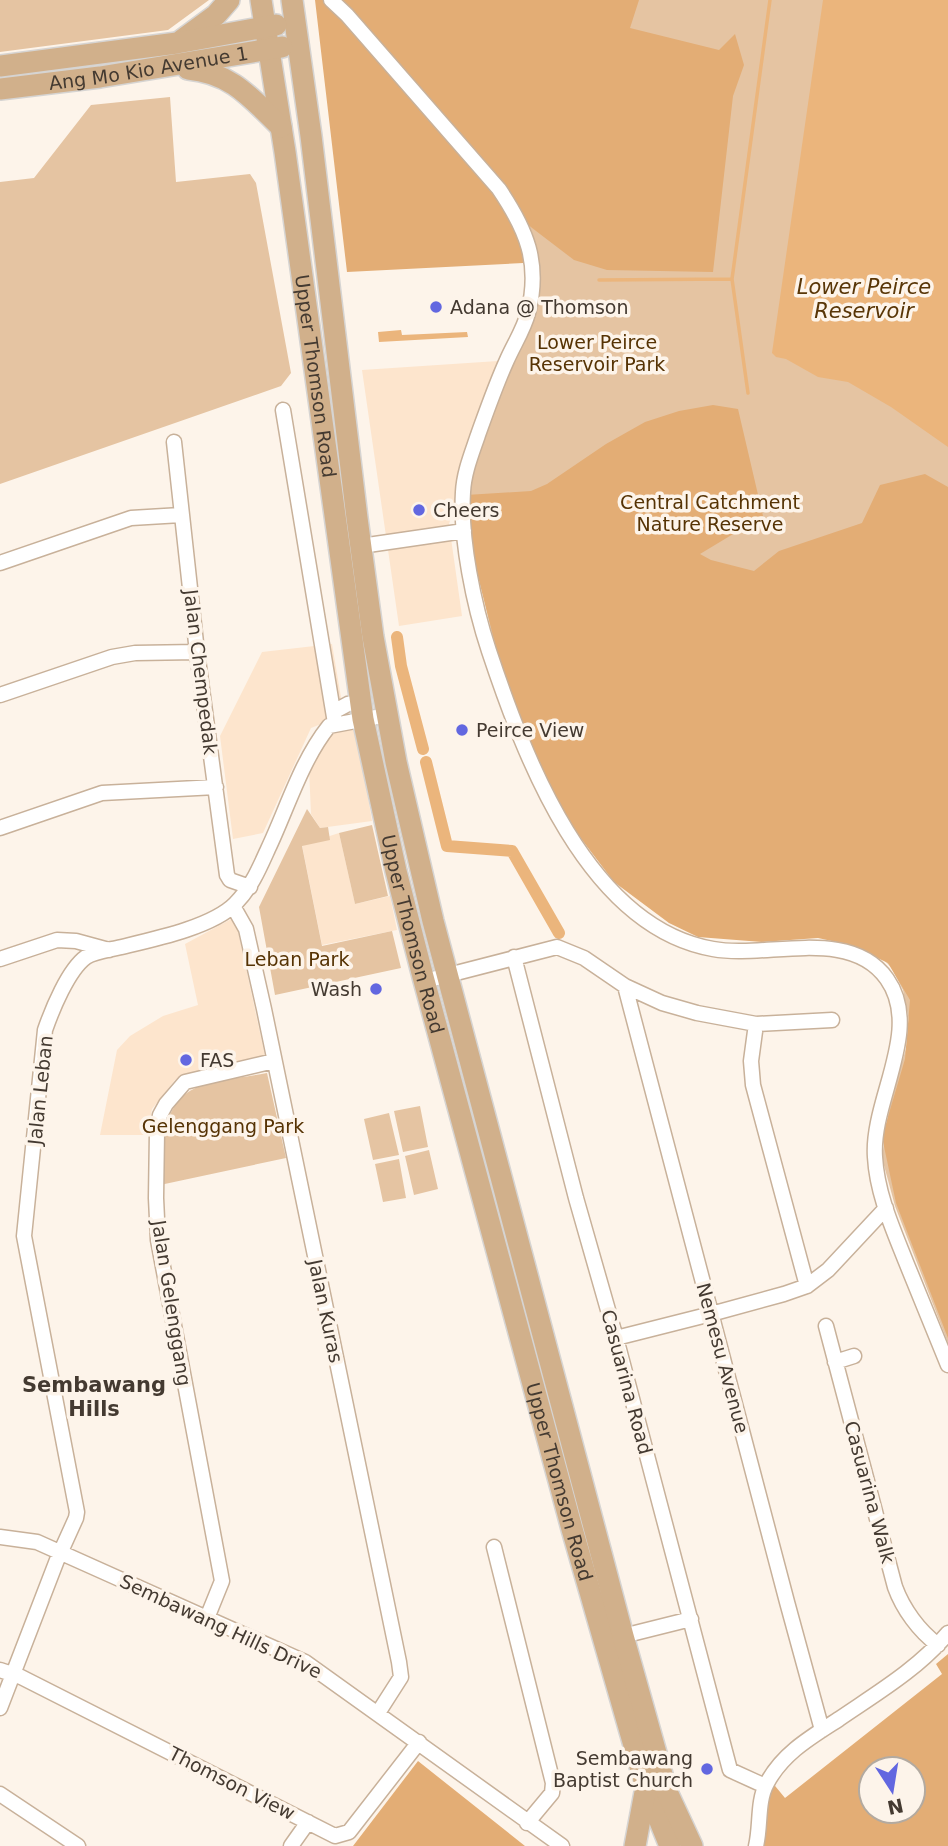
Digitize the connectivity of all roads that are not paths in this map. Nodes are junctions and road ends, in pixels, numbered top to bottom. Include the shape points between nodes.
1 (229, 0) edge
2 (261, 0) edge
3 (292, 0) edge
4 (331, 0) edge
5 (295, 22) junction
6 (265, 27) junction
7 (177, 43) junction
8 (298, 44) junction
9 (268, 49) junction
10 (0, 66) edge
11 (166, 67) junction
12 (0, 89) edge
13 (281, 127) junction
14 (283, 410) dead end
15 (174, 442) dead end
16 (181, 515) junction
17 (464, 531) junction
18 (361, 546) junction
19 (0, 563) edge
20 (197, 652) junction
21 (0, 695) edge
22 (361, 710) junction
23 (387, 715) junction
24 (335, 717) junction
25 (216, 787) junction
26 (0, 828) edge
27 (250, 887) junction
28 (233, 906) junction
29 (110, 950) junction
30 (514, 957) junction
31 (0, 959) edge
32 (447, 975) junction
33 (425, 981) junction
34 (625, 986) junction
35 (832, 1020) dead end
36 (756, 1024) junction
37 (274, 1061) junction
38 (886, 1208) junction
39 (807, 1286) junction
40 (711, 1314) junction
41 (826, 1326) dead end
42 (616, 1338) junction
43 (854, 1356) dead end
44 (835, 1362) junction
45 (948, 1365) edge
46 (593, 1523) junction
47 (572, 1530) junction
48 (0, 1537) edge
49 (494, 1547) dead end
50 (60, 1552) junction
51 (207, 1618) junction
52 (691, 1619) junction
53 (948, 1633) edge
54 (623, 1636) junction
55 (938, 1645) junction
56 (7, 1672) edge
57 (0, 1708) edge
58 (378, 1713) junction
59 (822, 1730) junction
60 (419, 1742) junction
61 (765, 1786) junction
62 (646, 1787) junction
63 (0, 1794) edge
64 (308, 1822) junction
65 (527, 1823) junction
66 (78, 1846) edge
67 (291, 1846) edge
68 (562, 1846) edge
69 (635, 1846) edge
70 (670, 1846) edge
71 (692, 1846) edge
72 (755, 1846) edge

1 - 7 main road
2 - 6 main road, Upper Thomson Road
3 - 5 main road, Upper Thomson Road
4 - 17 street via 499,189 518,217 529,245 533,267 528,315 469,461 463,490
5 - 6 main road, Ang Mo Kio Avenue 1
5 - 8 main road, Upper Thomson Road
6 - 7 main road, Ang Mo Kio Avenue 1
6 - 9 main road, Upper Thomson Road
7 - 10 main road, Ang Mo Kio Avenue 1
8 - 9 main road, Ang Mo Kio Avenue 1
8 - 18 main road, Upper Thomson Road
9 - 11 main road, Ang Mo Kio Avenue 1
9 - 13 main road, Upper Thomson Road
11 - 12 main road, Ang Mo Kio Avenue 1
11 - 13 main road via 209,71 242,88
13 - 22 main road, Upper Thomson Road
14 - 24 street
15 - 16 street, Jalan Chempedak
16 - 19 street via 131,518
16 - 20 street, Jalan Chempedak
17 - 18 street
17 - 38 street via 485,636 524,749 562,825 620,898 654,925 702,946 834,949 859,955 886,976 900,1015 874,1156
18 - 23 main road, Upper Thomson Road
20 - 21 street via 112,657
20 - 25 street, Jalan Chempedak
22 - 23 street
22 - 24 street
22 - 33 main road, Upper Thomson Road
23 - 32 main road, Upper Thomson Road
24 - 27 street, Jalan Leban via 318,740
25 - 26 street via 102,793
25 - 27 street, Jalan Chempedak via 226,875
27 - 28 street, Jalan Leban
28 - 29 street, Jalan Leban via 172,934
28 - 37 street, Jalan Kuras via 246,929
29 - 31 street via 57,940
29 - 50 street, Jalan Leban via 87,956 68,979 45,1030 24,1236 77,1512
30 - 32 street
30 - 34 street via 557,947 584,958
30 - 42 street, Casuarina Road
32 - 33 street
32 - 46 main road, Upper Thomson Road
33 - 47 main road, Upper Thomson Road
34 - 36 street via 697,1013
34 - 40 street, Nemesu Avenue
35 - 36 street
36 - 39 street via 753,1085
37 - 51 street, Jalan Gelenggang via 185,1083 166,1104 157,1132 158,1240 222,1581
37 - 58 street, Jalan Kuras via 399,1662 401,1677
38 - 39 street
38 - 45 street
39 - 40 street
40 - 42 street
40 - 59 street, Nemesu Avenue
41 - 44 street, Casuarina Walk
42 - 52 street, Casuarina Road
43 - 44 street
44 - 55 street, Casuarina Walk via 900,1601
46 - 47 main road via 579,1515
46 - 54 main road, Upper Thomson Road
47 - 62 main road, Upper Thomson Road
48 - 50 street, Sembawang Hills Drive via 37,1542
49 - 65 street via 553,1783 552,1793
50 - 51 street, Sembawang Hills Drive
50 - 56 street, Jalan Leban
51 - 58 street, Sembawang Hills Drive via 306,1662
52 - 54 street
52 - 61 street, Casuarina Road via 730,1770
53 - 55 street
54 - 71 main road, Upper Thomson Road via 667,1792
55 - 59 street via 902,1677
56 - 57 street, Jalan Leban
56 - 64 street, Thomson View
58 - 60 street, Sembawang Hills Drive
59 - 61 street via 779,1763
60 - 64 street, Thomson View via 349,1832 335,1836
60 - 65 street, Sembawang Hills Drive
61 - 72 street
62 - 69 main road
62 - 70 main road, Upper Thomson Road
63 - 66 street
64 - 67 street
65 - 68 street, Sembawang Hills Drive

